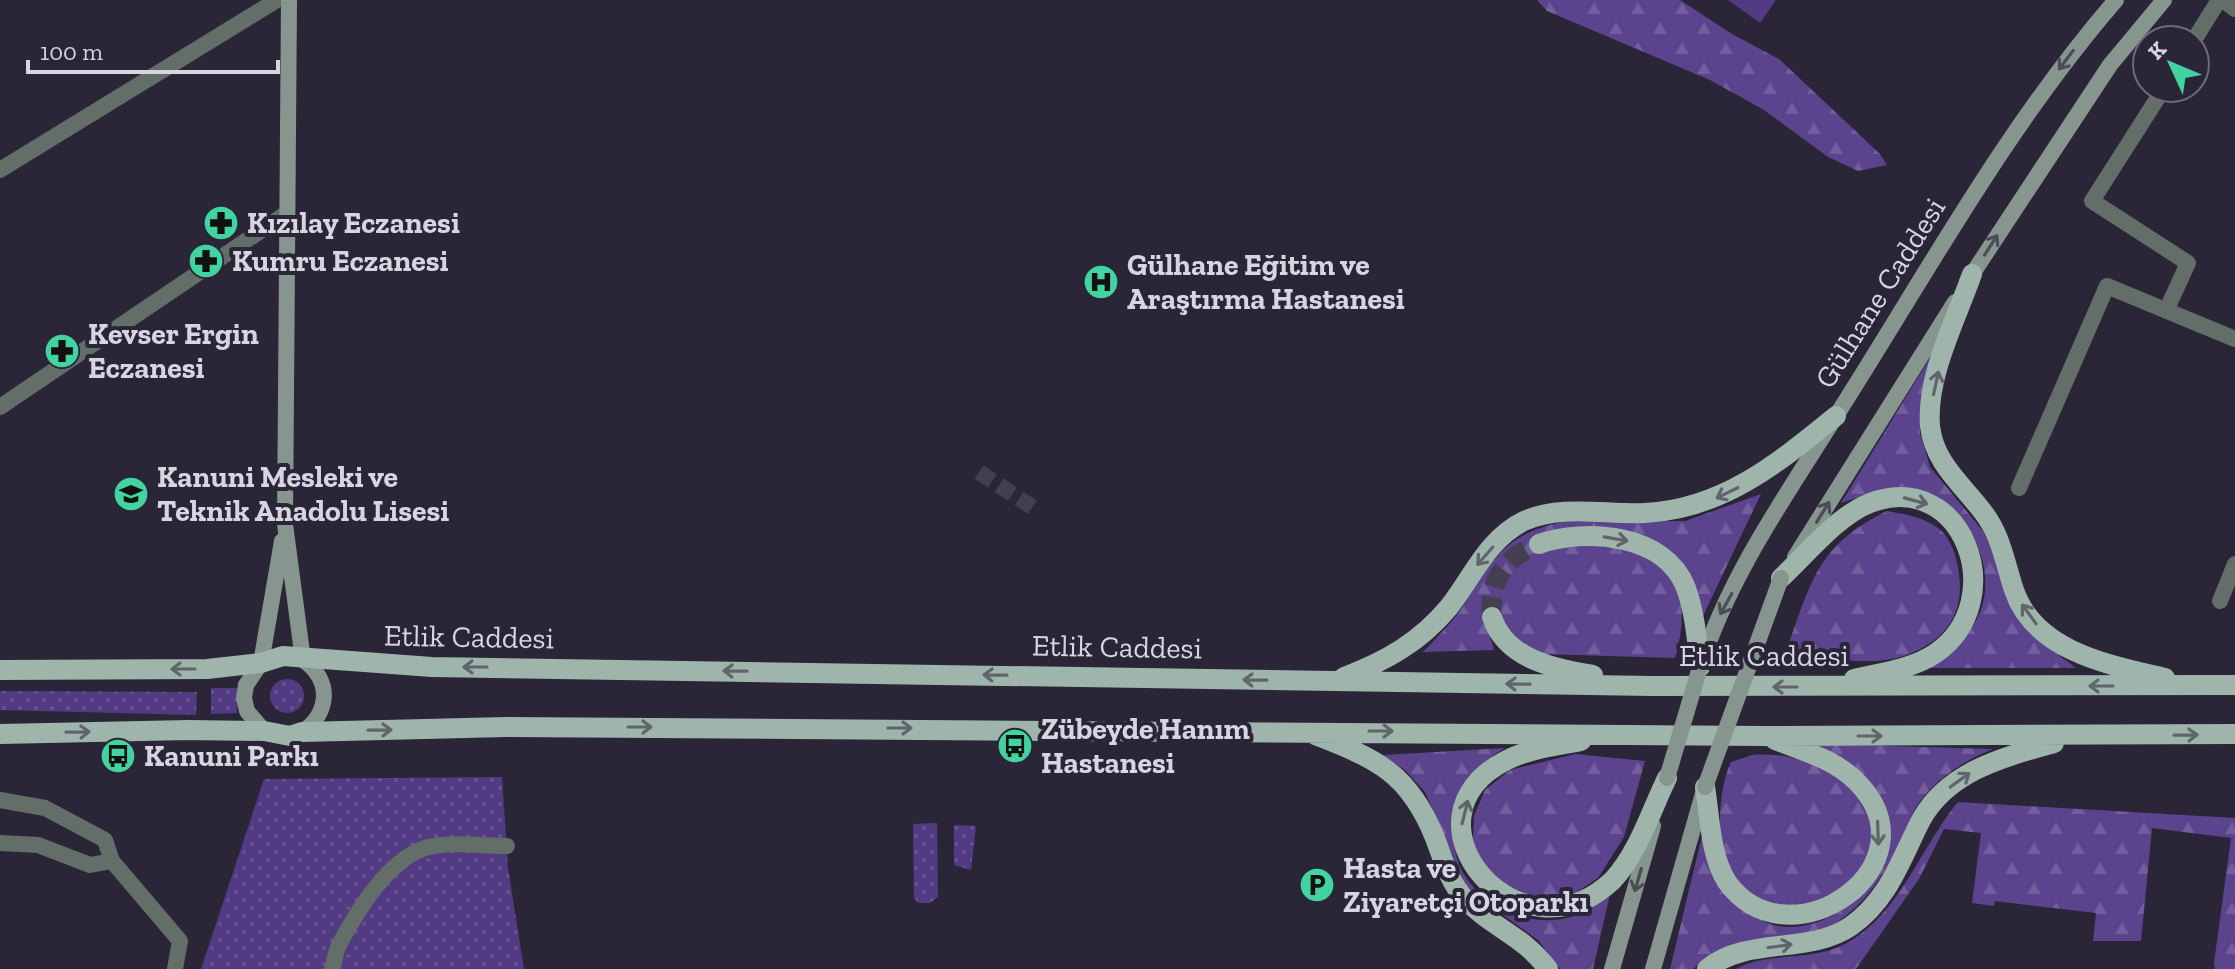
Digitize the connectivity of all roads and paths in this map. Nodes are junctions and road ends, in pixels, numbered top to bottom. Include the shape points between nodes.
1 (277, 0) edge
2 (289, 0) edge
3 (2116, 0) edge
4 (2164, 0) edge
5 (2221, 0) edge
6 (2235, 9) edge
7 (2205, 24) edge
8 (2154, 104) edge
9 (0, 170) edge
10 (287, 213) junction
11 (1972, 274) junction
12 (2166, 311) junction
13 (2235, 339) edge
14 (0, 407) edge
15 (1836, 416) junction
16 (2019, 488) dead end
17 (285, 524) junction
18 (1539, 544) tunnel mouth
19 (2235, 564) edge
20 (1781, 578) junction
21 (2220, 601) dead end
22 (1492, 617) tunnel mouth
23 (303, 660) junction
24 (261, 663) junction
25 (1700, 667) junction
26 (0, 670) edge
27 (1333, 681) junction
28 (2235, 685) edge
29 (1652, 686) junction
30 (2200, 686) junction
31 (1823, 687) junction
32 (1303, 730) junction
33 (264, 731) junction
34 (302, 732) junction
35 (0, 734) edge
36 (1625, 734) junction
37 (2235, 734) edge
38 (1764, 736) junction
39 (2078, 736) junction
40 (1667, 778) junction
41 (1705, 787) junction
42 (0, 800) edge
43 (0, 843) edge
44 (507, 846) dead end
45 (112, 861) junction
46 (175, 969) edge
47 (332, 969) edge
48 (1548, 969) edge
49 (1612, 969) edge
50 (1653, 969) edge
51 (1707, 969) edge

1 - 9 street
2 - 10 main road
3 -> 15 main road, Gülhane Caddesi via 2008,142
11 -> 4 main road via 2110,65
5 - 6 street
5 - 7 street
8 - 12 street via 2092,201 2188,263
10 - 14 street
10 - 17 main road
20 -> 11 main road
30 -> 11 main road via 2099,662 2061,645 2035,623 2015,594 2000,541 1949,474 1932,441 1940,365
12 - 13 street
12 - 16 street via 2107,286
15 -> 25 main road, Gülhane Caddesi via 1712,629
15 -> 27 main road via 1760,475 1707,503 1645,513 1547,515 1523,522 1482,558 1450,605 1414,642 1381,663
17 - 23 main road
17 - 24 main road
18 -> 25 main road via 1598,536 1647,549 1679,576 1694,619
19 - 21 street
20 -> 31 main road via 1868,504 1897,497 1921,501 1956,525 1973,559 1971,605 1960,629 1936,653
20 - 41 main road, bridge
22 - 29 main road via 1511,648 1539,662
23 - 24 main road, Etlik Caddesi via 283,656
27 -> 23 main road, Etlik Caddesi via 432,667
23 - 34 main road via 321,678 324,703 320,715
24 -> 26 main road, Etlik Caddesi via 207,669
24 - 33 main road via 244,698 247,711
25 - 40 main road, Gülhane Caddesi, bridge
29 -> 27 main road, Etlik Caddesi
28 - 30 main road, Etlik Caddesi
31 -> 29 main road, Etlik Caddesi
30 -> 31 main road, Etlik Caddesi
34 -> 32 main road via 506,727
32 -> 36 main road
32 - 48 main road via 1369,759 1408,785 1463,897 1521,939
33 - 34 main road
35 -> 33 main road
36 - 38 main road
40 -> 36 main road via 1619,872 1595,895 1558,910 1536,912 1507,904 1488,889 1475,874 1462,842 1467,801 1477,784 1518,755
39 -> 37 main road
38 -> 39 main road
38 -> 41 main road via 1830,762 1857,781 1874,806 1881,833 1875,866 1858,891 1836,910 1811,917 1778,918 1753,908 1731,888 1720,868
51 -> 39 main road via 1740,953 1817,941 1850,927 1895,878 1922,819 1955,782 1979,767
40 -> 49 main road, Gülhane Caddesi
41 - 50 main road
42 - 45 street via 45,808 105,840
43 - 45 street via 38,845 90,865
44 - 47 street via 429,847 412,854 370,897 337,949
45 - 46 street via 180,941

